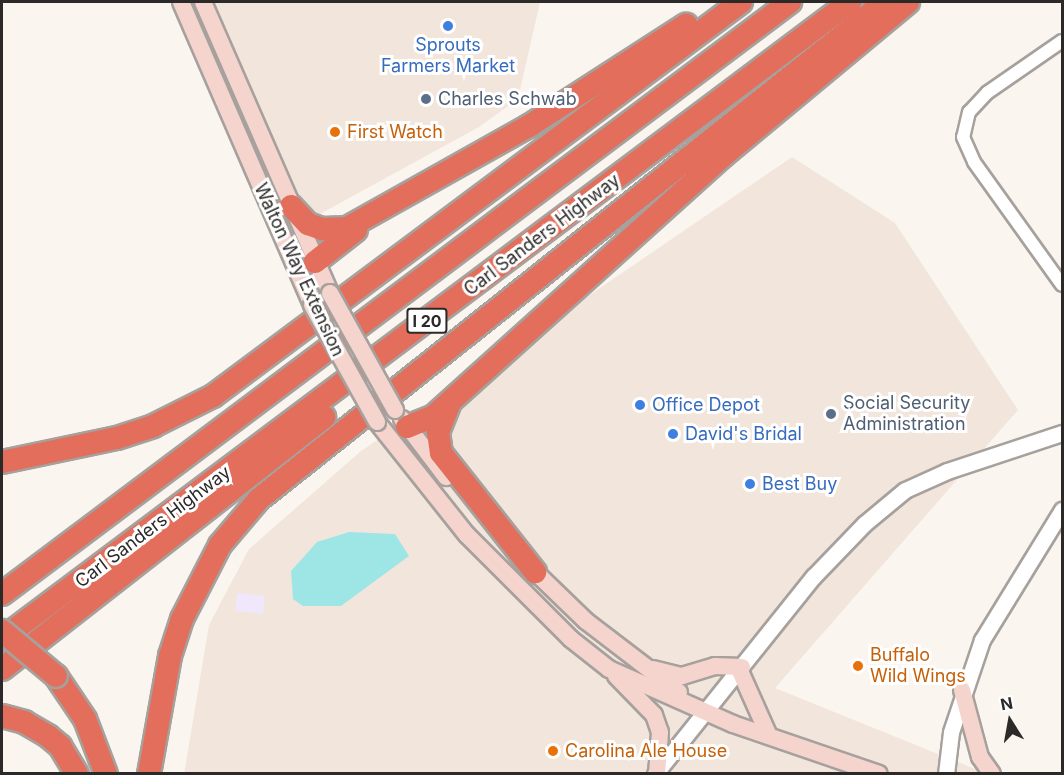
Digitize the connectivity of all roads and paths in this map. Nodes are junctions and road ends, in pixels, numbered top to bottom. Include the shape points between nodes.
1 (181, 2) edge
2 (203, 2) edge
3 (721, 2) edge
4 (741, 2) edge
5 (790, 2) edge
6 (850, 2) edge
7 (885, 2) edge
8 (908, 2) edge
9 (1062, 41) edge
10 (459, 165) junction
11 (291, 206) junction
12 (542, 234) junction
13 (315, 262) junction
14 (300, 280) junction
15 (1062, 285) edge
16 (453, 399) junction
17 (401, 418) junction
18 (379, 424) junction
19 (1062, 433) edge
20 (2, 448) edge
21 (32, 456) junction
22 (2, 462) edge
23 (1062, 510) edge
24 (535, 572) junction
25 (2, 594) edge
26 (2, 631) edge
27 (2, 639) edge
28 (644, 666) junction
29 (2, 669) edge
30 (609, 669) junction
31 (741, 669) junction
32 (962, 690) junction
33 (707, 712) junction
34 (2, 716) edge
35 (769, 736) junction
36 (656, 772) edge
37 (77, 774) edge
38 (106, 774) edge
39 (149, 774) edge
40 (879, 774) edge
41 (946, 774) edge
42 (992, 774) edge

1 - 14 main road, Walton Way Extension
2 - 11 main road, Walton Way Extension
3 - 10 highway via 529,126
4 - 21 highway via 213,396 117,438
5 - 25 highway, Carl Sanders Highway / I 20
6 - 12 highway, Carl Sanders Highway / I 20
7 - 39 highway via 259,499 220,545 182,619 170,656
8 - 16 highway via 724,155
9 - 15 street via 987,93 969,111 963,137 974,162
10 - 11 highway via 338,231 308,224
10 - 13 highway via 344,237
11 - 13 main road, Walton Way Extension
12 - 27 highway, Carl Sanders Highway / I 20
12 - 29 highway via 491,287
13 - 14 main road
13 - 17 main road, Walton Way Extension, bridge
14 - 18 main road, Walton Way Extension, bridge
16 - 17 highway via 434,416
16 - 24 highway via 440,422 441,453
17 - 18 main road
17 - 24 main road, Walton Way Extension via 456,490
18 - 30 main road, Walton Way Extension via 467,535 571,639
19 - 31 street via 996,452 905,490 864,524 813,577
20 - 21 highway
21 - 22 highway
23 - 32 street via 981,640
24 - 28 main road, Walton Way Extension via 586,621
26 - 38 highway, bridge via 56,676 85,719
28 - 31 main road via 682,676 715,666
28 - 33 main road, Walton Way Extension
30 - 33 main road, Walton Way Extension
30 - 36 main road via 654,715 660,732
31 - 33 street
31 - 35 main road
32 - 41 street
32 - 42 main road via 980,757
33 - 35 main road, Walton Way Extension
33 - 36 street
34 - 37 highway via 24,722 48,736 60,746
35 - 40 main road, Walton Way Extension

